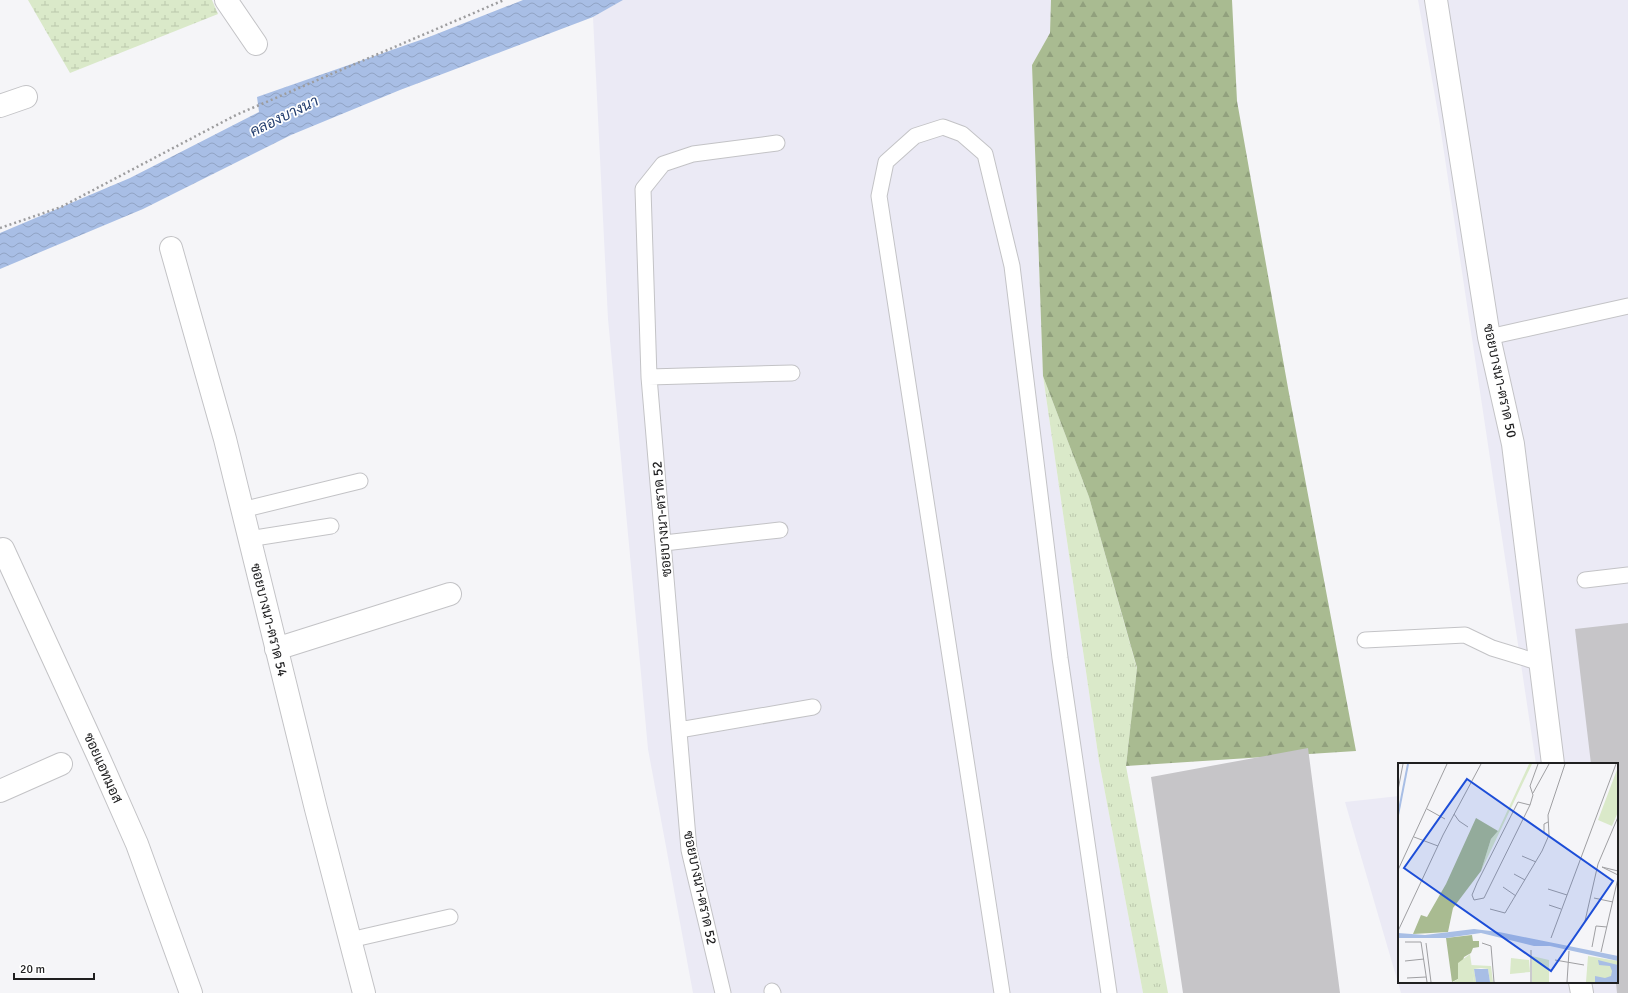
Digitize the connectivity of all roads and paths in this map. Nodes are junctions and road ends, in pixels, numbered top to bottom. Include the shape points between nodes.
1 (226, 0) edge
2 (504, 0) edge
3 (1436, 0) edge
4 (256, 44) dead end
5 (26, 97) dead end
6 (0, 106) edge
7 (777, 143) dead end
8 (0, 228) edge
9 (171, 248) dead end
10 (1628, 306) edge
11 (1489, 337) junction
12 (792, 373) dead end
13 (649, 377) junction
14 (360, 481) dead end
15 (242, 510) junction
16 (331, 526) dead end
17 (780, 530) dead end
18 (249, 539) junction
19 (664, 543) junction
20 (3, 549) dead end
21 (1628, 575) edge
22 (1585, 580) dead end
23 (450, 594) dead end
24 (1365, 640) dead end
25 (276, 649) junction
26 (1541, 663) junction
27 (813, 708) dead end
28 (680, 730) junction
29 (1553, 763) edge
30 (61, 764) dead end
31 (0, 791) edge
32 (450, 918) dead end
33 (350, 940) junction
34 (1580, 983) edge
35 (191, 993) edge
36 (364, 993) edge
37 (723, 993) edge
38 (1002, 993) edge
39 (1109, 993) edge
40 (1582, 993) edge

1 - 4 street
2 - 8 path via 236,115 61,207
3 - 11 street, ซอยบางนา-ตราด 50
5 - 6 street
7 - 13 lane, ซอยบางนา-ตราด 52 via 693,154 663,164 643,189
9 - 15 street, ซอยบางนา-ตราด 54 via 225,439
10 - 11 lane
11 - 26 street, ซอยบางนา-ตราด 50 via 1513,444
12 - 13 lane
13 - 19 lane, ซอยบางนา-ตราด 52
14 - 15 lane
15 - 18 street, ซอยบางนา-ตราด 54
16 - 18 lane
17 - 19 lane
18 - 25 street, ซอยบางนา-ตราด 54
19 - 28 lane, ซอยบางนา-ตราด 52
20 - 35 street, ซอยแอทมอส via 134,837
21 - 22 lane
23 - 25 street
24 - 26 lane via 1465,634 1492,648
25 - 33 street, ซอยบางนา-ตราด 54
26 - 29 street, ซอยบางนา-ตราด 50
27 - 28 lane
28 - 37 lane, ซอยบางนา-ตราด 52 via 689,850
30 - 31 street
32 - 33 lane
33 - 36 street, ซอยบางนา-ตราด 54
34 - 40 street
38 - 39 lane via 879,196 886,162 915,136 943,127 962,134 984,154 1012,266 1060,658

